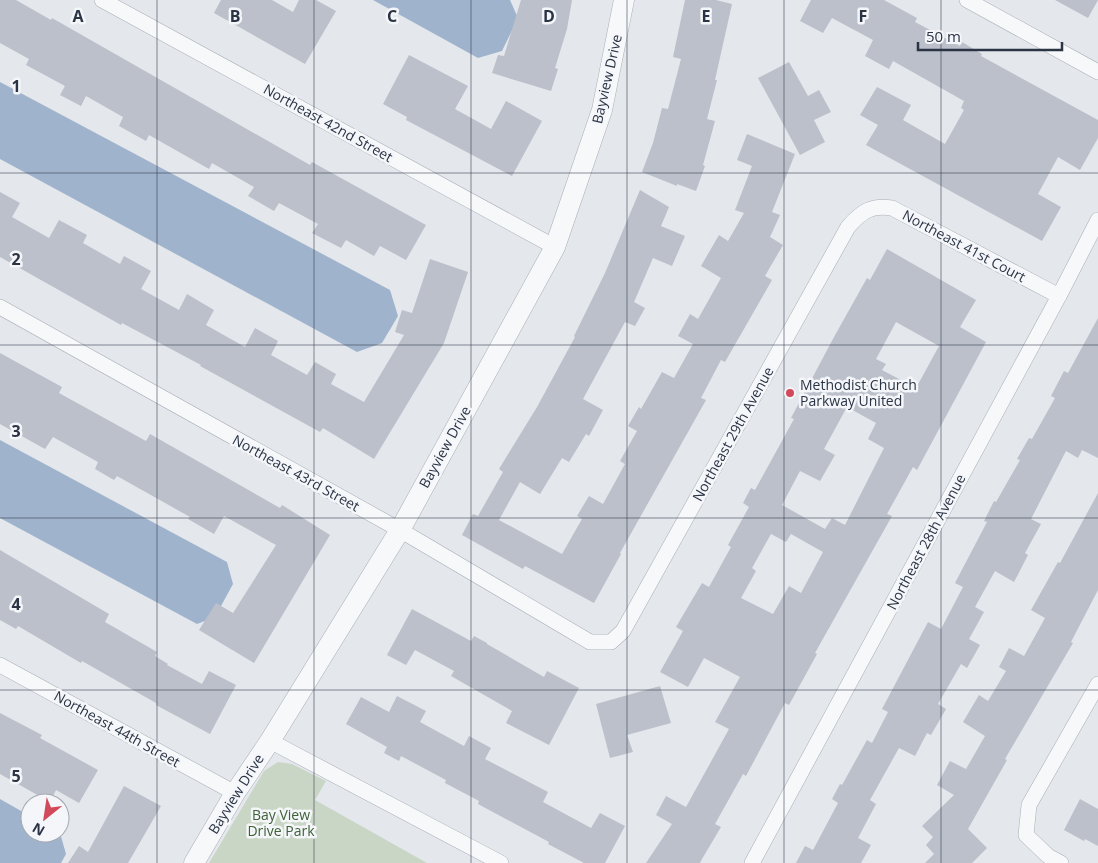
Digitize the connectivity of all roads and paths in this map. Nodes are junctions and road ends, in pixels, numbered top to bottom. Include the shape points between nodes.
1 (102, 0) edge
2 (624, 0) edge
3 (968, 0) edge
4 (1098, 72) edge
5 (867, 210) joint
6 (1098, 220) edge
7 (555, 247) junction
8 (1059, 296) junction
9 (0, 307) edge
10 (400, 530) junction
11 (590, 642) joint
12 (0, 665) edge
13 (1098, 684) edge
14 (270, 741) junction
15 (235, 793) junction
16 (194, 863) edge
17 (501, 863) edge
18 (752, 863) edge
19 (1061, 863) edge

1 - 7 street, Northeast 42nd Street
2 - 7 street, Bayview Drive via 602,110
3 - 4 street
5 - 8 street, Northeast 41st Court via 879,206 892,208
5 - 11 street, Northeast 29th Avenue via 848,226 623,631 611,642
6 - 8 street, Northeast 28th Avenue
7 - 10 street, Bayview Drive
8 - 18 street, Northeast 28th Avenue
9 - 10 street, Northeast 43rd Street
10 - 11 street, Northeast 43rd Street
10 - 14 street, Bayview Drive
12 - 15 street, Northeast 44th Street
13 - 19 street via 1029,805 1026,834 1048,856
14 - 15 street, Bayview Drive
14 - 17 street
15 - 16 street, Bayview Drive

